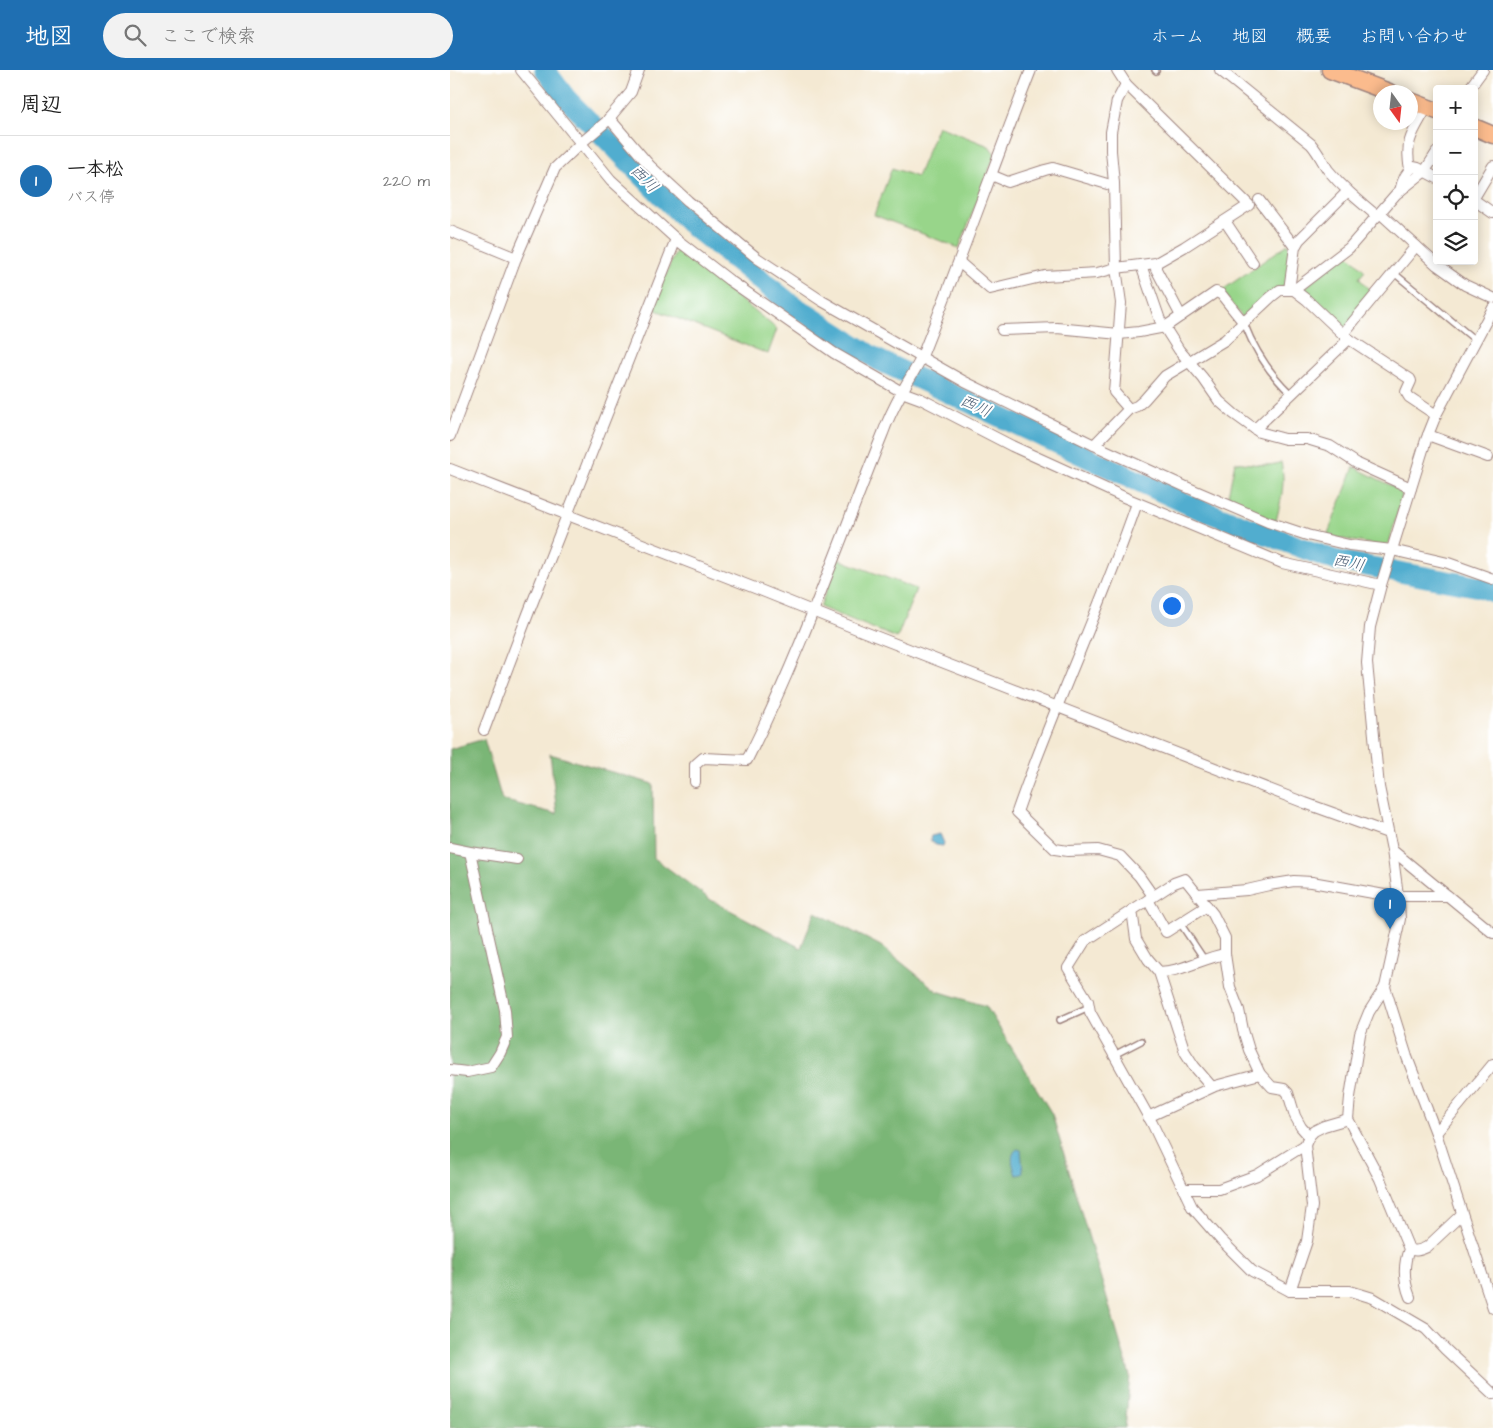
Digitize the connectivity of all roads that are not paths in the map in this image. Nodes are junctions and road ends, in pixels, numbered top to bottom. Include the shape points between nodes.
1 (521, 70) edge
2 (639, 70) edge
3 (1031, 70) edge
4 (1117, 70) edge
5 (1220, 70) edge
6 (1330, 70) edge
7 (1483, 70) edge
8 (1126, 84) junction
9 (1472, 85) edge
10 (1373, 86) edge
11 (1418, 104) edge
12 (1432, 109) edge
13 (607, 120) junction
14 (1478, 129) edge
15 (1493, 135) edge
16 (580, 144) junction
17 (1433, 158) edge
18 (1493, 166) edge
19 (1410, 168) junction
20 (1425, 171) junction
21 (991, 175) junction
22 (1433, 176) edge
23 (1114, 186) junction
24 (1400, 191) junction
25 (1348, 192) junction
26 (1478, 192) edge
27 (1259, 200) dead end
28 (1478, 202) edge
29 (1493, 213) edge
30 (1379, 214) junction
31 (1225, 221) junction
32 (450, 231) edge
33 (676, 239) junction
34 (1416, 246) junction
35 (1295, 247) junction
36 (516, 258) junction
37 (959, 262) junction
38 (1156, 263) junction
39 (1253, 263) dead end
40 (1141, 265) junction
41 (1116, 268) junction
42 (1394, 273) junction
43 (1291, 290) junction
44 (1493, 298) edge
45 (1493, 308) edge
46 (1181, 316) junction
47 (1244, 323) junction
48 (1165, 327) junction
49 (1002, 330) dead end
50 (1119, 334) junction
51 (1346, 337) junction
52 (1475, 340) junction
53 (922, 357) junction
54 (1188, 362) junction
55 (902, 392) junction
56 (1291, 394) junction
57 (1129, 409) junction
58 (1436, 414) junction
59 (1255, 429) junction
60 (1428, 435) junction
61 (450, 436) edge
62 (1094, 445) junction
63 (1488, 457) dead end
64 (450, 468) edge
65 (1411, 488) junction
66 (1137, 503) junction
67 (568, 516) junction
68 (1392, 550) junction
69 (1493, 578) edge
70 (1381, 586) junction
71 (813, 611) junction
72 (1057, 706) junction
73 (484, 730) dead end
74 (695, 782) dead end
75 (1388, 834) junction
76 (450, 848) edge
77 (1392, 850) junction
78 (470, 852) junction
79 (517, 859) dead end
80 (1198, 894) junction
81 (1398, 895) junction
82 (1448, 896) junction
83 (1151, 898) junction
84 (1207, 906) junction
85 (1132, 910) junction
86 (1180, 923) junction
87 (1493, 932) edge
88 (1225, 954) junction
89 (1204, 959) junction
90 (1159, 972) junction
91 (1385, 987) junction
92 (1089, 1007) junction
93 (1060, 1020) dead end
94 (1141, 1041) dead end
95 (1114, 1055) junction
96 (1493, 1064) edge
97 (450, 1070) edge
98 (1260, 1074) junction
99 (1212, 1087) junction
100 (1148, 1117) junction
101 (1348, 1119) junction
102 (1436, 1133) junction
103 (1307, 1141) junction
104 (1183, 1189) junction
105 (1462, 1214) junction
106 (1409, 1250) junction
107 (1290, 1291) junction
108 (1410, 1297) dead end
109 (1493, 1308) edge
110 (1493, 1394) edge

1 - 16 street
2 - 13 street via 631,92
3 - 21 street
4 - 8 street
5 - 25 street via 1311,144 1327,169
6 - 10 main road
7 - 9 street
8 - 23 street via 1117,101 1111,132
8 - 31 street via 1250,205
11 - 12 main road
12 - 19 street via 1408,143
13 - 16 street
13 - 53 street via 688,201 757,258 822,301
14 - 15 main road
16 - 33 street via 611,180
16 - 36 street via 555,168
17 - 20 street
18 - 26 street
19 - 20 street
19 - 24 street via 1402,180
20 - 22 street
20 - 24 street
21 - 23 street via 1008,182 1053,168
21 - 37 street
23 - 41 street
24 - 30 street
25 - 30 street
25 - 35 street
27 - 35 street
28 - 29 street
30 - 34 street
30 - 43 street via 1349,248
31 - 38 street
31 - 39 street
32 - 36 street
33 - 55 street via 834,354
33 - 67 street
34 - 42 street
34 - 44 street via 1465,285
35 - 43 street
36 - 61 street
37 - 41 street via 990,289 1045,276 1097,273
37 - 53 street
38 - 40 street
38 - 46 street via 1156,269
40 - 41 street
40 - 48 street
41 - 50 street via 1121,303
42 - 51 street
42 - 52 lane
43 - 47 street via 1280,290
43 - 51 street via 1307,300
45 - 52 street
46 - 47 street via 1216,292
46 - 48 street
47 - 54 street via 1225,340
47 - 56 lane via 1263,360
48 - 50 street
48 - 54 street
49 - 50 street via 1057,328
50 - 57 street via 1114,392
51 - 56 street
51 - 58 street via 1410,379 1406,392 1409,397
52 - 58 street
53 - 55 street
53 - 62 street via 965,382
54 - 57 street via 1165,376 1144,400
54 - 59 street via 1219,401
55 - 66 street
55 - 71 street
56 - 59 street
57 - 62 street
58 - 60 street
59 - 65 street via 1285,439 1307,439 1330,446 1358,464
60 - 63 street
60 - 65 street
62 - 68 street via 1184,486 1307,535 1349,545
64 - 67 street
65 - 68 street
66 - 70 street via 1282,563
66 - 72 street
67 - 71 street
67 - 73 street
68 - 69 street
68 - 70 street
70 - 75 street via 1370,627 1367,662 1379,787
71 - 72 street
71 - 74 street via 747,760 703,758 695,765
72 - 75 street
72 - 83 street via 1016,812 1055,849 1098,850 1120,856 1140,876
75 - 77 street
76 - 78 street
77 - 81 street
77 - 82 street
78 - 79 street
78 - 97 street via 505,1010 507,1037 491,1067 467,1072
80 - 81 street via 1247,890 1294,881
80 - 83 street via 1185,878
80 - 84 street
81 - 82 street
81 - 91 street via 1400,919
82 - 87 street
83 - 85 street
83 - 86 street via 1166,932
84 - 86 street
84 - 88 street via 1225,938
85 - 90 street via 1136,939
85 - 92 street via 1085,941 1068,968
86 - 89 lane
88 - 89 street
88 - 98 street via 1230,987 1249,1050
89 - 90 street via 1180,969
90 - 99 street via 1185,1052
91 - 101 street via 1360,1034
91 - 102 street
92 - 93 lane
92 - 95 street
94 - 95 lane
95 - 100 street
96 - 102 street
98 - 99 street
98 - 103 street via 1272,1087 1288,1093
99 - 100 street
100 - 104 street
101 - 103 street via 1324,1126
101 - 106 street via 1380,1179
102 - 105 street
103 - 104 street via 1256,1175 1219,1189
103 - 107 street via 1312,1206 1307,1241
104 - 107 street via 1192,1207 1252,1271
105 - 106 street via 1427,1247 1420,1251
105 - 109 street
106 - 108 street via 1405,1279
107 - 110 street via 1350,1291 1374,1298 1426,1329

